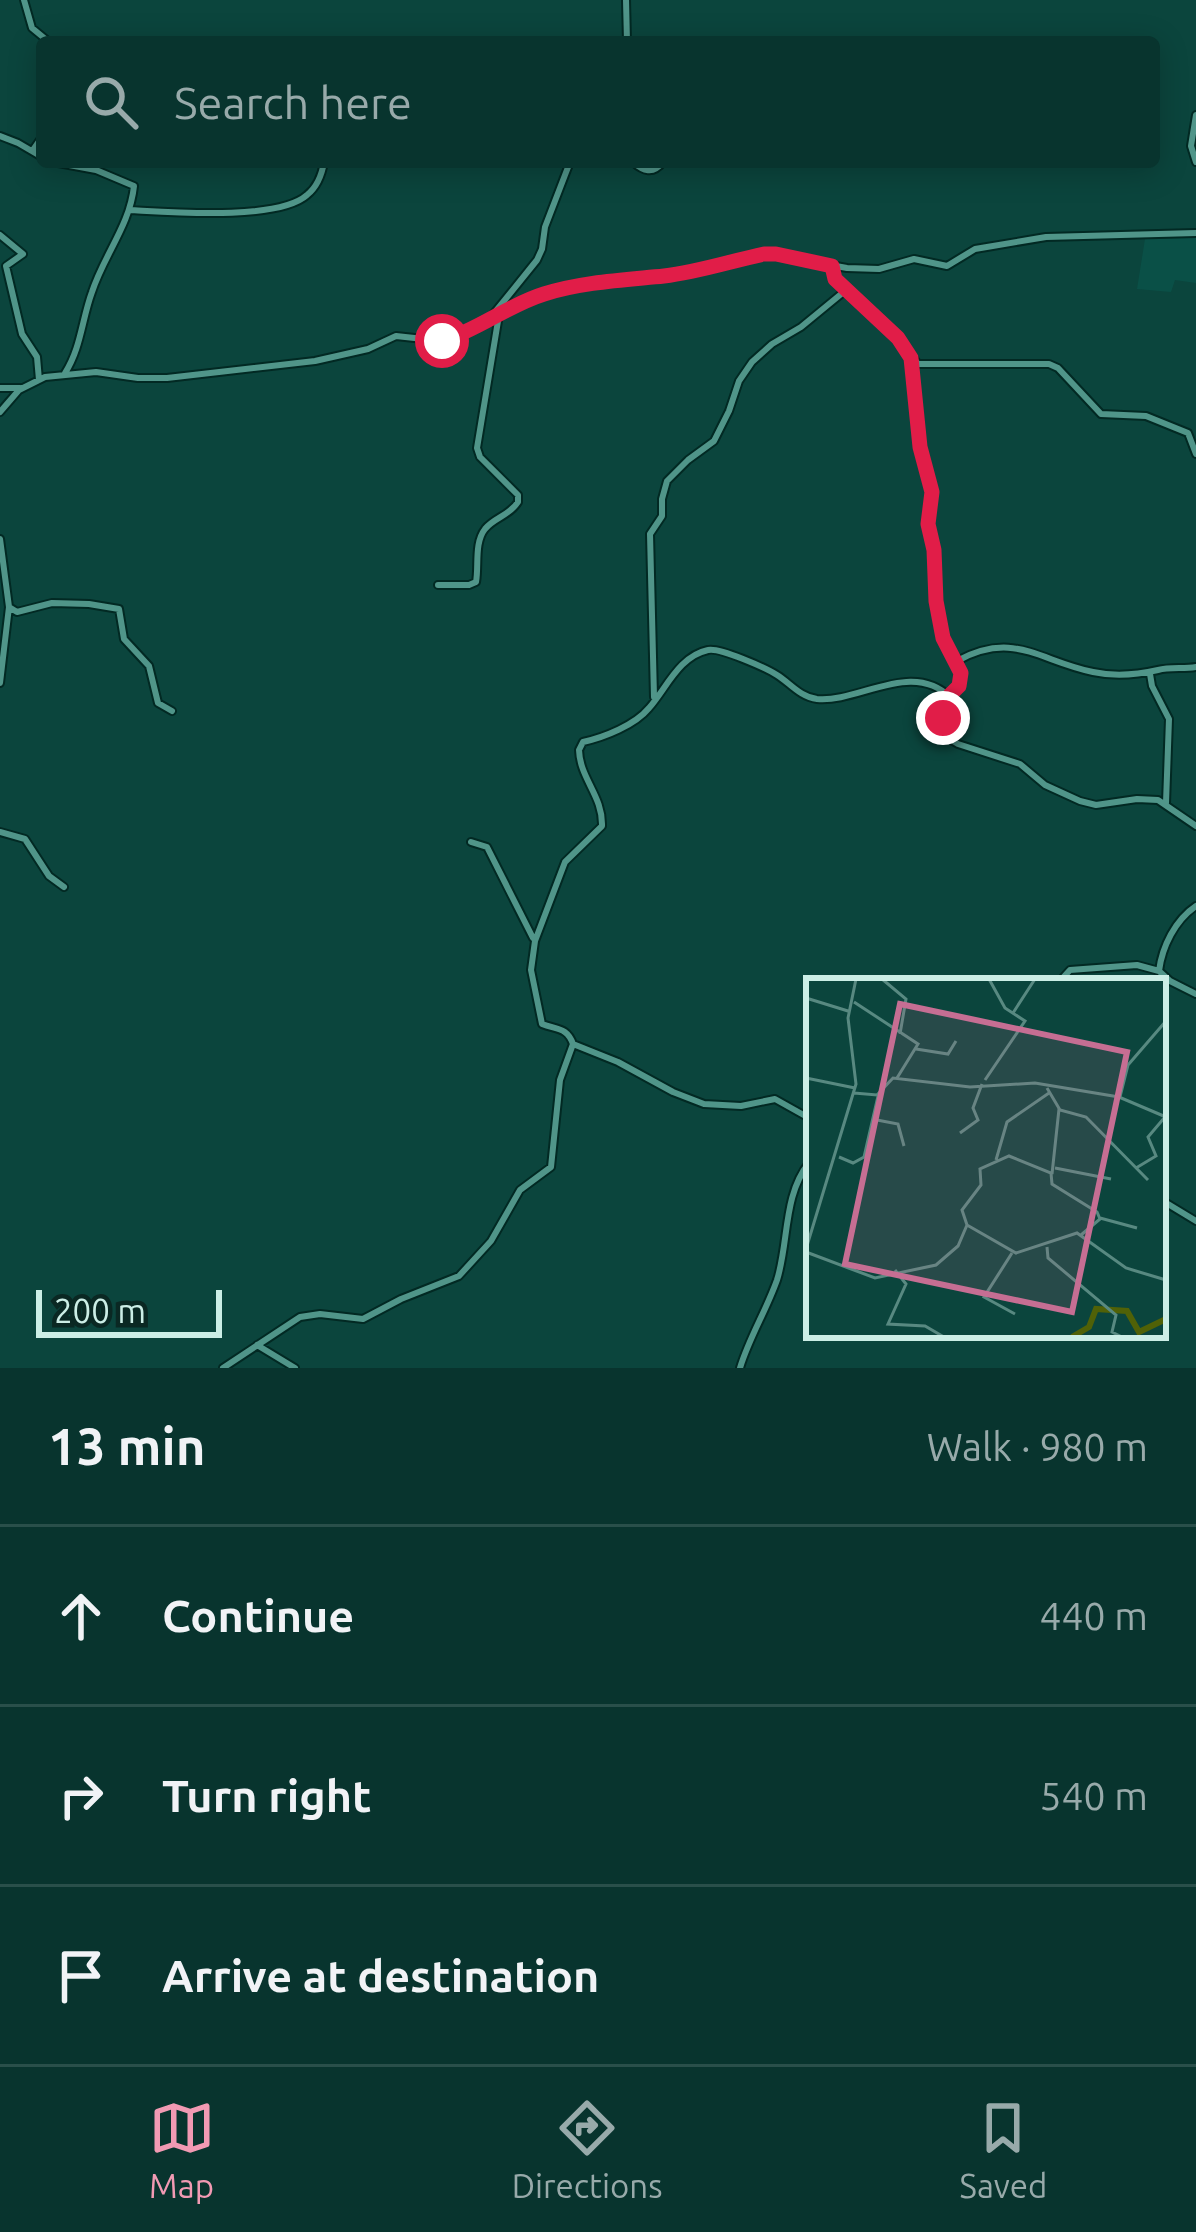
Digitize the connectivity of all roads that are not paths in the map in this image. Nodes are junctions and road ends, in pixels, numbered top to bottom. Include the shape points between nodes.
1 (24, 0) edge
2 (626, 0) edge
3 (42, 36) edge
4 (627, 36) edge
5 (1196, 115) edge
6 (0, 136) edge
7 (36, 145) edge
8 (33, 150) junction
9 (36, 152) edge
10 (1196, 162) edge
11 (85, 168) edge
12 (323, 168) edge
13 (568, 168) edge
14 (130, 210) junction
15 (1196, 233) edge
16 (0, 235) edge
17 (832, 266) junction
18 (846, 290) junction
19 (499, 315) junction
20 (488, 320) junction
21 (911, 358) junction
22 (65, 373) junction
23 (39, 380) junction
24 (0, 388) edge
25 (22, 388) junction
26 (0, 412) edge
27 (1196, 454) edge
28 (0, 539) edge
29 (438, 585) dead end
30 (9, 607) junction
31 (957, 661) junction
32 (1196, 667) edge
33 (1150, 674) junction
34 (0, 683) edge
35 (950, 695) junction
36 (654, 701) junction
37 (172, 711) dead end
38 (1166, 803) junction
39 (1196, 826) edge
40 (0, 832) edge
41 (471, 842) dead end
42 (64, 886) dead end
43 (1196, 906) edge
44 (535, 941) junction
45 (1159, 971) junction
46 (1063, 978) edge
47 (1196, 994) edge
48 (573, 1044) junction
49 (806, 1116) edge
50 (806, 1167) edge
51 (1166, 1203) edge
52 (1196, 1222) edge
53 (257, 1345) junction
54 (223, 1368) edge
55 (295, 1368) edge
56 (740, 1368) edge

1 - 3 street
2 - 4 street
5 - 10 street
6 - 8 street
7 - 8 street
8 - 9 street
11 - 14 street via 131,182
12 - 14 street via 307,196 279,206 206,214
13 - 20 street via 537,260
14 - 22 street via 98,274
15 - 17 street via 1046,237 975,249 947,266 914,259 879,269
16 - 23 street via 23,254 6,266
17 - 18 street
17 - 19 street via 764,254 546,293
18 - 21 street
18 - 36 street via 752,362 714,441 663,490 661,521 650,534
19 - 20 street
19 - 29 street via 477,448 518,502 484,530 476,582
20 - 22 street via 442,341 396,336 368,349 250,370 155,379
21 - 27 street via 924,366 1049,364 1101,414 1154,418 1188,434
21 - 31 street via 932,492 936,601
22 - 23 street
23 - 25 street
24 - 25 street
25 - 26 street
28 - 30 street
30 - 34 street
30 - 37 street via 119,609 124,639 149,666 158,703
31 - 33 street via 1010,646 1092,672
31 - 35 street via 961,680
32 - 33 street
33 - 38 street via 1169,719
35 - 36 street via 892,682 812,698 710,649 671,676
35 - 38 street via 941,729 958,744 1008,758 1087,803
36 - 44 street via 580,745 602,826 565,862
38 - 39 street
40 - 42 street via 25,838
41 - 44 street via 487,847
43 - 45 street via 1174,928
44 - 48 street via 531,970 542,1024 562,1029
45 - 46 street via 1110,965
45 - 47 street
48 - 49 street via 695,1101 741,1106 776,1099
48 - 53 street via 560,1080 550,1167 520,1190 466,1270 373,1316 300,1317
50 - 56 street via 778,1275
51 - 52 street
53 - 54 street
53 - 55 street

